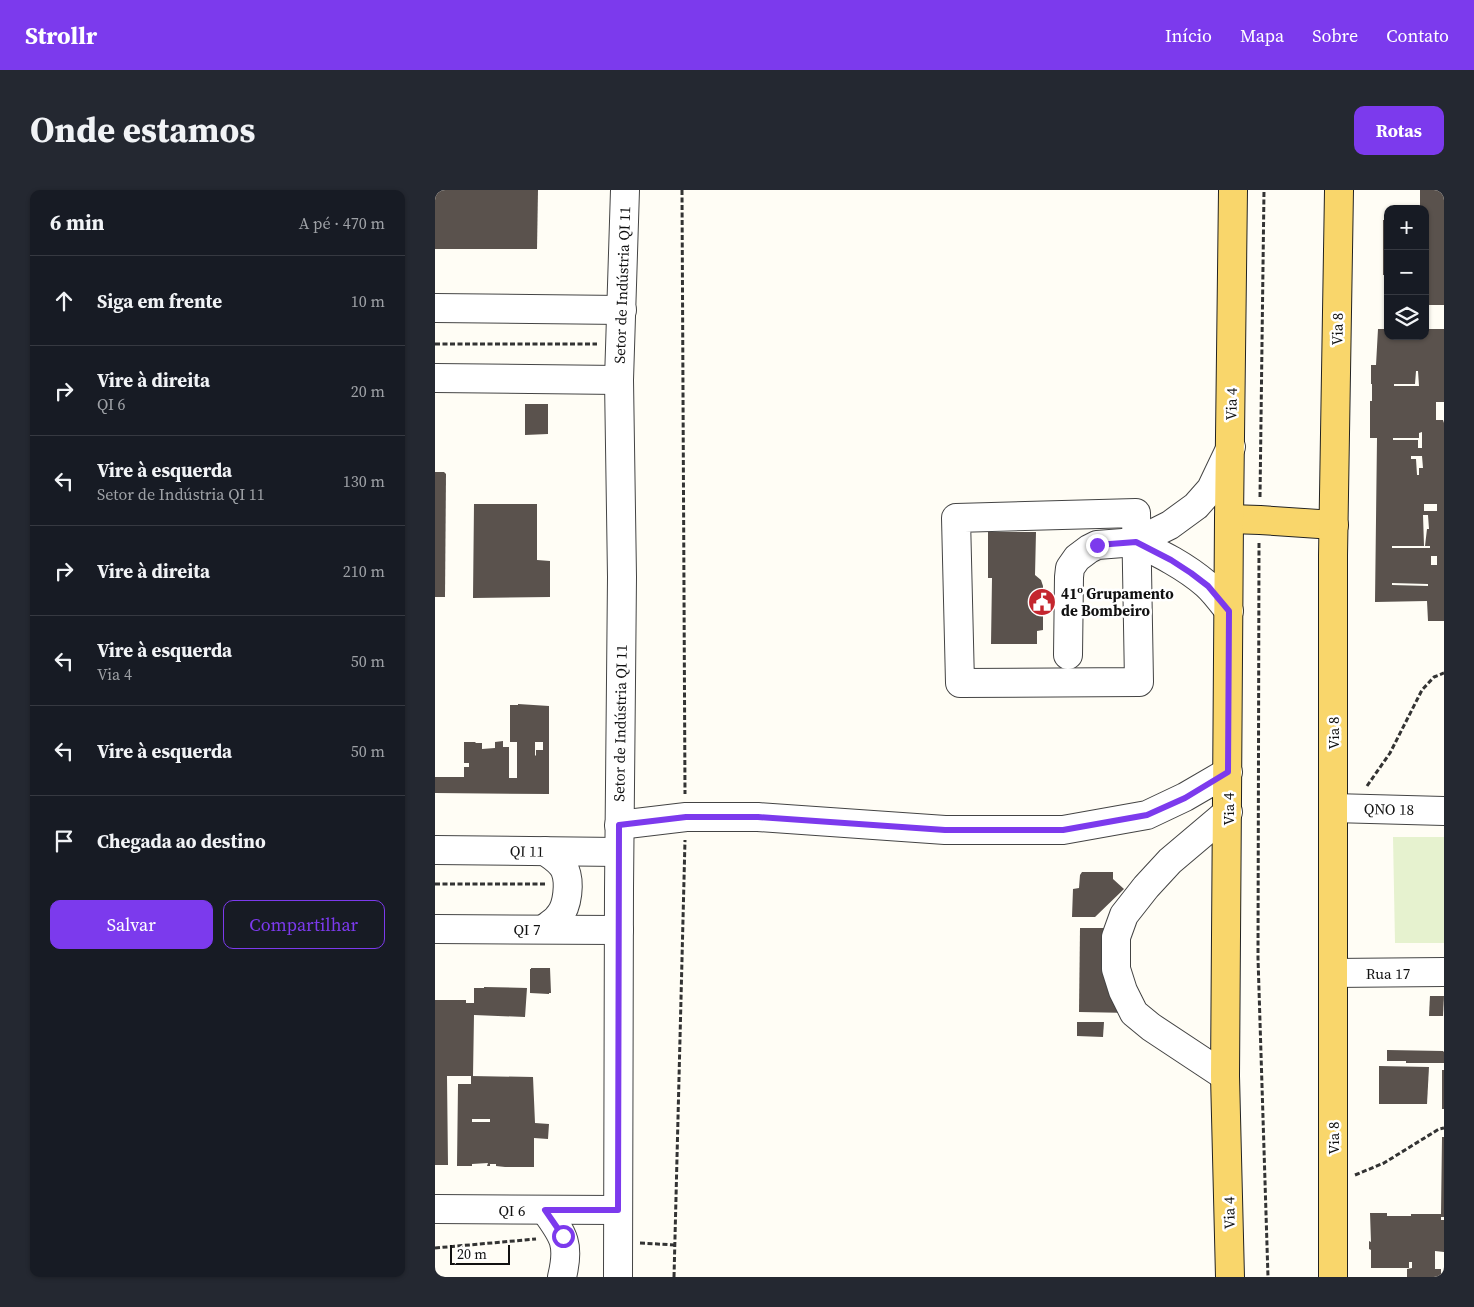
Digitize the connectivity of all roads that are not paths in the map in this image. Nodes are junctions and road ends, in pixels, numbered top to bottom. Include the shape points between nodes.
1 (625, 190) edge
2 (1233, 190) edge
3 (1339, 190) edge
4 (435, 308) edge
5 (622, 310) junction
6 (435, 378) edge
7 (619, 380) junction
8 (1231, 448) junction
9 (1229, 520) junction
10 (1335, 525) junction
11 (1136, 542) junction
12 (1229, 611) junction
13 (1068, 655) dead end
14 (1228, 772) junction
15 (1342, 809) junction
16 (1444, 810) edge
17 (1228, 812) junction
18 (619, 825) junction
19 (435, 850) edge
20 (545, 851) junction
21 (619, 852) junction
22 (435, 929) edge
23 (544, 929) junction
24 (619, 930) junction
25 (1444, 972) edge
26 (1333, 973) junction
27 (1225, 1076) junction
28 (435, 1209) edge
29 (545, 1210) junction
30 (618, 1210) junction
31 (1231, 1274) edge
32 (562, 1277) edge
33 (618, 1277) edge
34 (1333, 1277) edge

1 - 5 street, Setor de Indústria QI 11
2 - 8 main road, Via 4
3 - 10 main road, Via 8
4 - 5 street
5 - 7 street, Setor de Indústria QI 11
6 - 7 street, Setor de Indústria QI 11
7 - 18 street, Setor de Indústria QI 11 via 622,577
8 - 9 main road, Via 4
8 - 11 street via 1211,489 1196,506 1170,525
9 - 10 main road
9 - 12 main road, Via 4
10 - 15 main road, Via 8
11 - 11 street via 1136,513 956,518 960,683 1139,682
11 - 12 street via 1191,573 1208,586
11 - 13 street via 1097,545 1077,558 1070,568
12 - 14 main road, Via 4
14 - 17 main road, Via 4
14 - 18 street via 1185,798 1147,815 1063,830 945,830 758,817 686,817
15 - 16 street, QNO 18
15 - 26 main road, Via 8
17 - 27 main road, Via 4
17 - 27 street via 1170,861 1146,887 1124,915 1116,937 1116,969 1134,1013
18 - 21 street, Setor de Indústria QI 11
19 - 20 street, QI 11
20 - 21 street, QI 11
20 - 23 street via 565,870 568,883 560,916
21 - 24 street, Setor de Indústria QI 11
22 - 23 street, QI 7
23 - 24 street, QI 7
24 - 30 street, Setor de Indústria QI 11
25 - 26 street, Rua 17
26 - 34 main road, Via 8
27 - 31 main road, Via 4
28 - 29 street, QI 6
29 - 30 street, QI 6
29 - 32 street via 563,1236
30 - 33 street, Setor de Indústria QI 11

